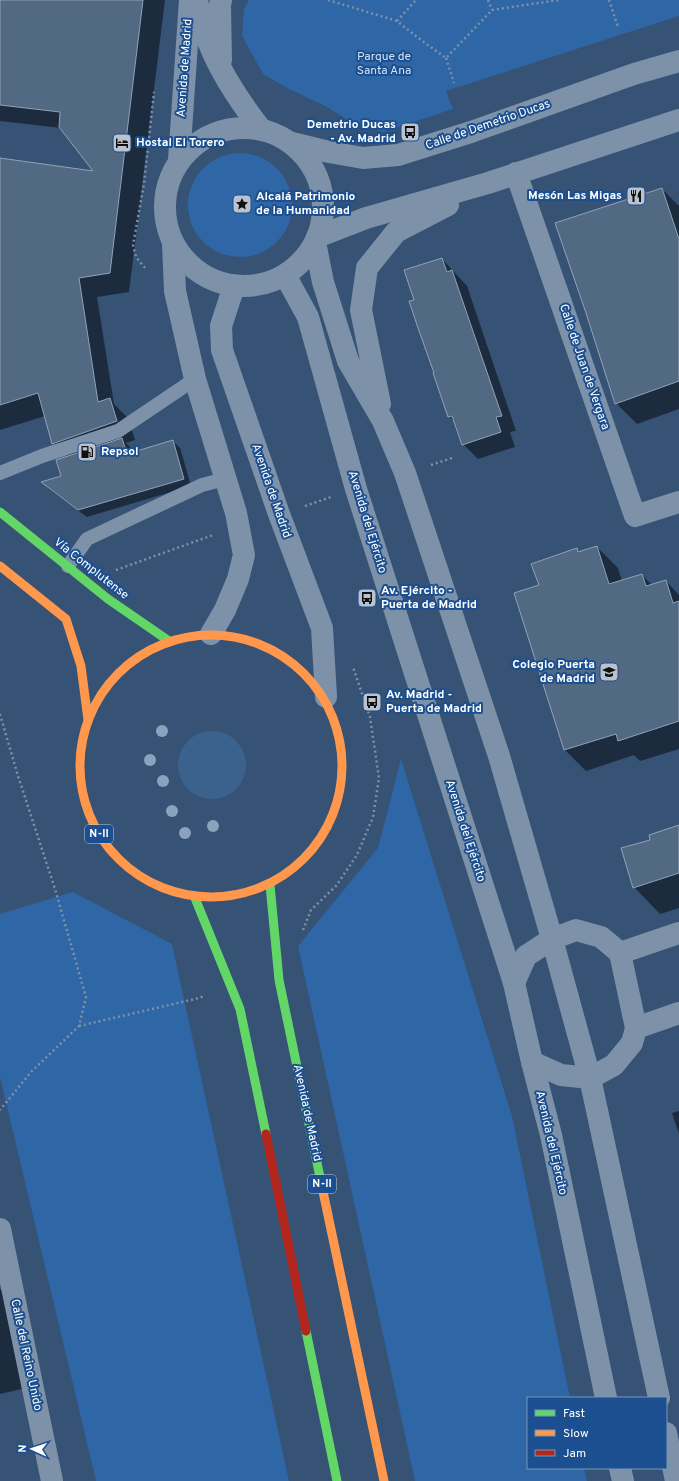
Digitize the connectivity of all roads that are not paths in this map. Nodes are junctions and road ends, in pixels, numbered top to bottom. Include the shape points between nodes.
1 (190, 0) edge
2 (197, 0) edge
3 (221, 0) edge
4 (679, 60) edge
5 (222, 72) junction
6 (679, 120) edge
7 (260, 128) junction
8 (292, 143) junction
9 (179, 160) junction
10 (516, 173) junction
11 (488, 183) junction
12 (316, 239) junction
13 (174, 244) junction
14 (285, 275) junction
15 (234, 286) junction
16 (195, 379) junction
17 (383, 421) junction
18 (0, 473) edge
19 (225, 479) junction
20 (679, 502) edge
21 (0, 512) edge
22 (0, 566) edge
23 (68, 566) junction
24 (211, 634) junction
25 (169, 641) junction
26 (326, 697) junction
27 (88, 720) junction
28 (270, 885) junction
29 (195, 898) junction
30 (679, 933) edge
31 (552, 939) junction
32 (620, 953) junction
33 (514, 983) junction
34 (679, 1013) edge
35 (636, 1028) junction
36 (532, 1062) junction
37 (590, 1078) junction
38 (0, 1229) edge
39 (606, 1397) edge
40 (658, 1397) edge
41 (667, 1438) edge
42 (620, 1469) edge
43 (52, 1481) edge
44 (337, 1481) edge
45 (384, 1481) edge
46 (623, 1481) edge
47 (676, 1481) edge

1 - 9 street, Avenida de Madrid
2 - 5 street, Avenida de Madrid via 203,27
3 - 5 street
4 - 8 street, Calle de Demetrio Ducas via 398,155 363,158
5 - 7 street, Avenida de Madrid
6 - 10 street
7 - 8 street
7 - 9 street via 238,127 215,132 195,143
8 - 12 street via 310,162 320,186 323,212
9 - 13 street via 169,179 164,201 166,223
10 - 11 street
10 - 20 street, Calle de Juan de Vergara via 635,516
11 - 12 street via 366,218
11 - 17 street via 396,232 367,268 361,310
12 - 14 street via 307,255
12 - 17 street via 323,282 348,361
13 - 15 street via 189,264 209,279
13 - 16 street via 175,292
14 - 15 street via 252,286
14 - 33 street, Avenida del Ejército via 308,317 356,489
15 - 26 street, Avenida de Madrid via 221,326 222,350 322,628
16 - 18 lane via 118,431
16 - 19 street
17 - 31 street via 405,473 499,756
19 - 23 lane via 202,485 87,539
19 - 24 street via 240,527 244,555 238,579
21 - 23 main road, Vía Complutense
22 - 27 main road, N-II via 66,619 81,666
23 - 25 main road, Vía Complutense via 108,599
24 - 25 main road, N-II
24 - 26 main road, N-II via 254,642 278,653 305,673
25 - 27 main road, N-II via 137,657 110,681
26 - 28 main road, N-II via 339,736 342,776 333,816 308,855
27 - 29 main road, N-II via 79,761 85,807 106,847 142,879
28 - 29 main road, N-II via 234,896
28 - 45 main road, Avenida de Madrid / N-II via 279,980
29 - 44 main road via 240,1009
30 - 32 street
31 - 32 street via 576,930 601,937
31 - 33 street via 526,956
31 - 37 street
32 - 35 street
33 - 36 street, Avenida del Ejército
34 - 35 street
35 - 37 street via 632,1043 614,1065
36 - 37 street via 561,1075
36 - 39 street, Avenida del Ejército via 551,1136
37 - 40 street
38 - 43 street, Calle del Reino Unido
41 - 47 street
42 - 46 street

